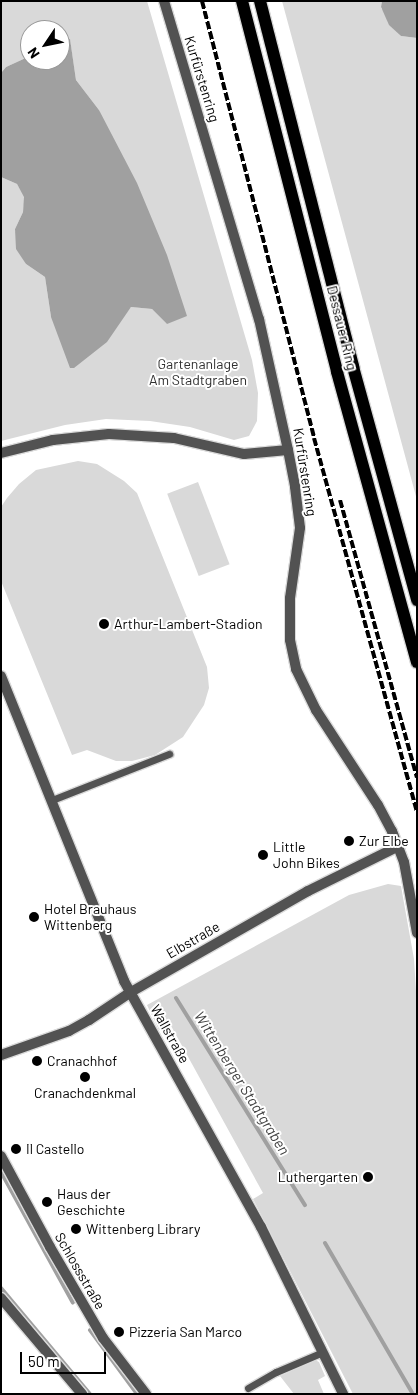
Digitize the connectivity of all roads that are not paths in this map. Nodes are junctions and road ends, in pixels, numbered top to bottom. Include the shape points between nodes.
1 (164, 1) edge
2 (242, 1) edge
3 (260, 1) edge
4 (288, 450) junction
5 (1, 453) edge
6 (417, 600) edge
7 (417, 662) edge
8 (1, 676) edge
9 (169, 754) dead end
10 (52, 800) junction
11 (399, 846) junction
12 (417, 933) edge
13 (131, 992) junction
14 (1, 1056) edge
15 (1, 1156) edge
16 (1, 1298) edge
17 (323, 1352) junction
18 (248, 1388) dead end
19 (82, 1394) edge
20 (146, 1394) edge
21 (342, 1394) edge

1 - 4 street, Kurfürstenring via 259,319
2 - 7 main road, Dessauer Ring
3 - 6 main road, Dessauer Ring via 353,367
4 - 5 street via 244,454 174,438 109,434 53,440
4 - 11 street, Kurfürstenring via 300,528 290,598 290,640 296,670 308,696 378,805
8 - 10 street, Wallstraße
9 - 10 lane
10 - 13 street, Wallstraße
11 - 12 street, Kurfürstenring
11 - 13 street, Elbstraße via 300,896
13 - 14 street, Elbstraße via 69,1031
13 - 17 street, Wallstraße via 252,1210
15 - 20 street, Schlossstraße via 103,1338
16 - 19 street
17 - 18 lane
17 - 21 street, Wallstraße

